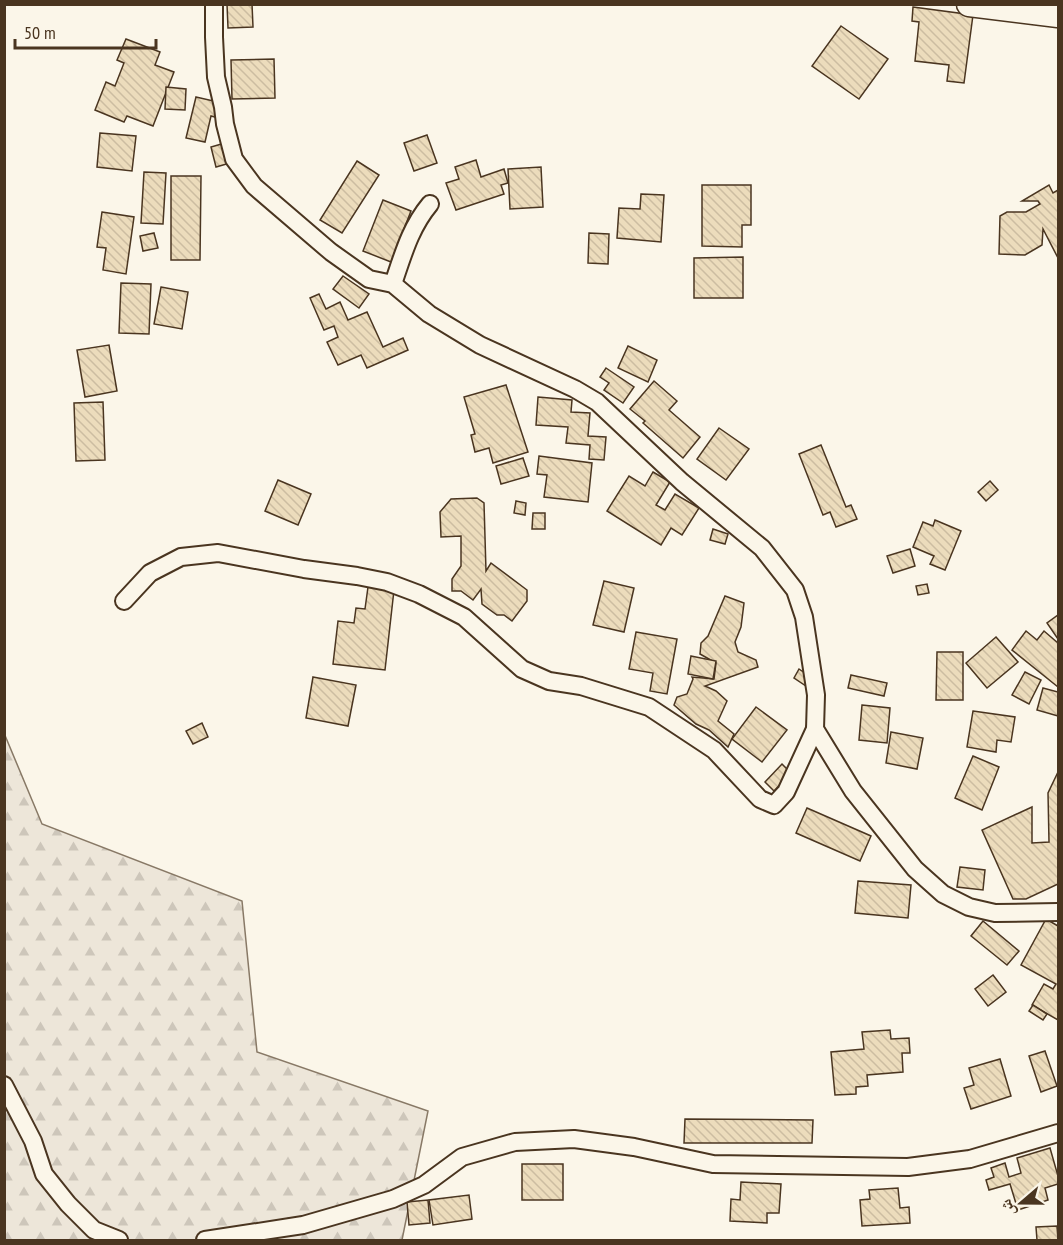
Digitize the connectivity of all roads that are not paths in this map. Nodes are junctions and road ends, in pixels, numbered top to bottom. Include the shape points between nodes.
1 (214, 4) edge
2 (969, 4) edge
3 (1059, 15) edge
4 (430, 204) dead end
5 (393, 284) junction
6 (124, 601) dead end
7 (815, 729) junction
8 (1059, 912) edge
9 (4, 1085) edge
10 (1059, 1133) edge
11 (119, 1240) edge
12 (205, 1240) edge

1 - 5 street via 216,77 234,159 254,186 331,252 369,279
2 - 3 main road
4 - 5 street via 407,242
5 - 7 street via 429,314 480,345 597,402 682,482 762,548 795,590 804,617 816,695
6 - 7 street via 150,573 181,557 218,553 387,582 465,617 522,669 549,681 581,686 649,707 714,750 760,799 774,805 786,792
7 - 8 street via 878,824 915,869 943,894 969,907 996,913
9 - 11 street via 33,1141 44,1174 94,1230
10 - 12 street via 970,1159 909,1167 713,1164 574,1139 515,1142 462,1157 424,1185 393,1199 303,1225

